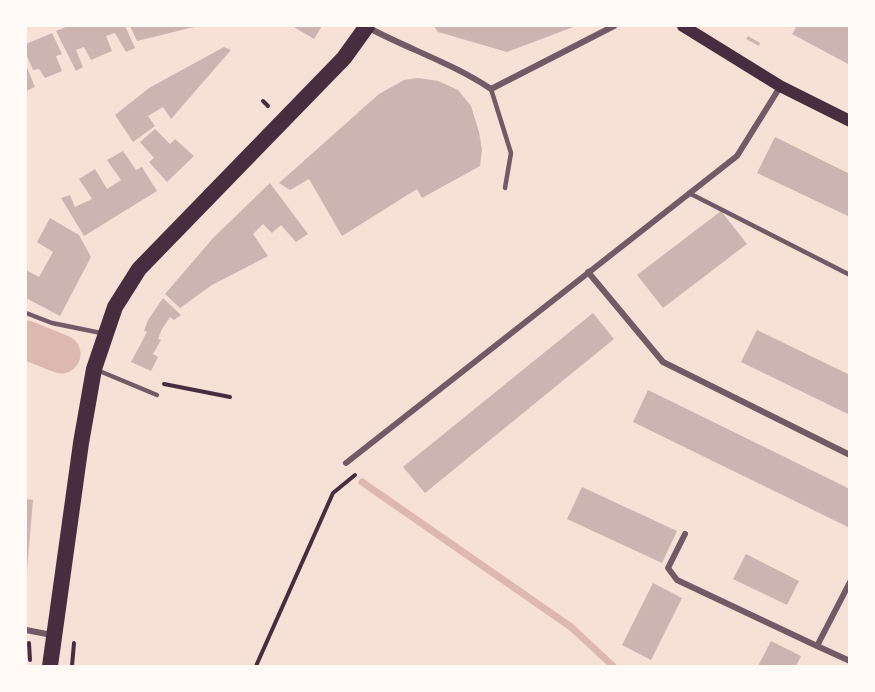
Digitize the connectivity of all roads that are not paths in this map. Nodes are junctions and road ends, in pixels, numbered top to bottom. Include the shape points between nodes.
1 (366, 26) edge
2 (614, 26) edge
3 (683, 26) edge
4 (780, 86) junction
5 (491, 88) junction
6 (849, 121) edge
7 (505, 188) dead end
8 (688, 192) junction
9 (588, 272) junction
10 (849, 275) edge
11 (26, 314) edge
12 (105, 334) junction
13 (94, 369) junction
14 (157, 394) dead end
15 (849, 455) edge
16 (346, 463) dead end
17 (685, 534) dead end
18 (849, 582) edge
19 (26, 630) edge
20 (53, 636) junction
21 (817, 646) junction
22 (849, 662) edge
23 (50, 666) edge

1 - 5 street via 406,49 464,71
1 - 12 highway via 345,58 139,269 115,307
2 - 5 street
3 - 4 main road
4 - 6 main road
4 - 8 street via 737,156
5 - 7 lane via 511,153
8 - 9 street
8 - 10 lane
9 - 15 street via 663,362
9 - 16 street
11 - 12 lane
12 - 13 highway
13 - 14 lane
13 - 20 highway
17 - 21 street via 668,568 677,580
18 - 21 street
19 - 20 street
20 - 23 highway
21 - 22 street

